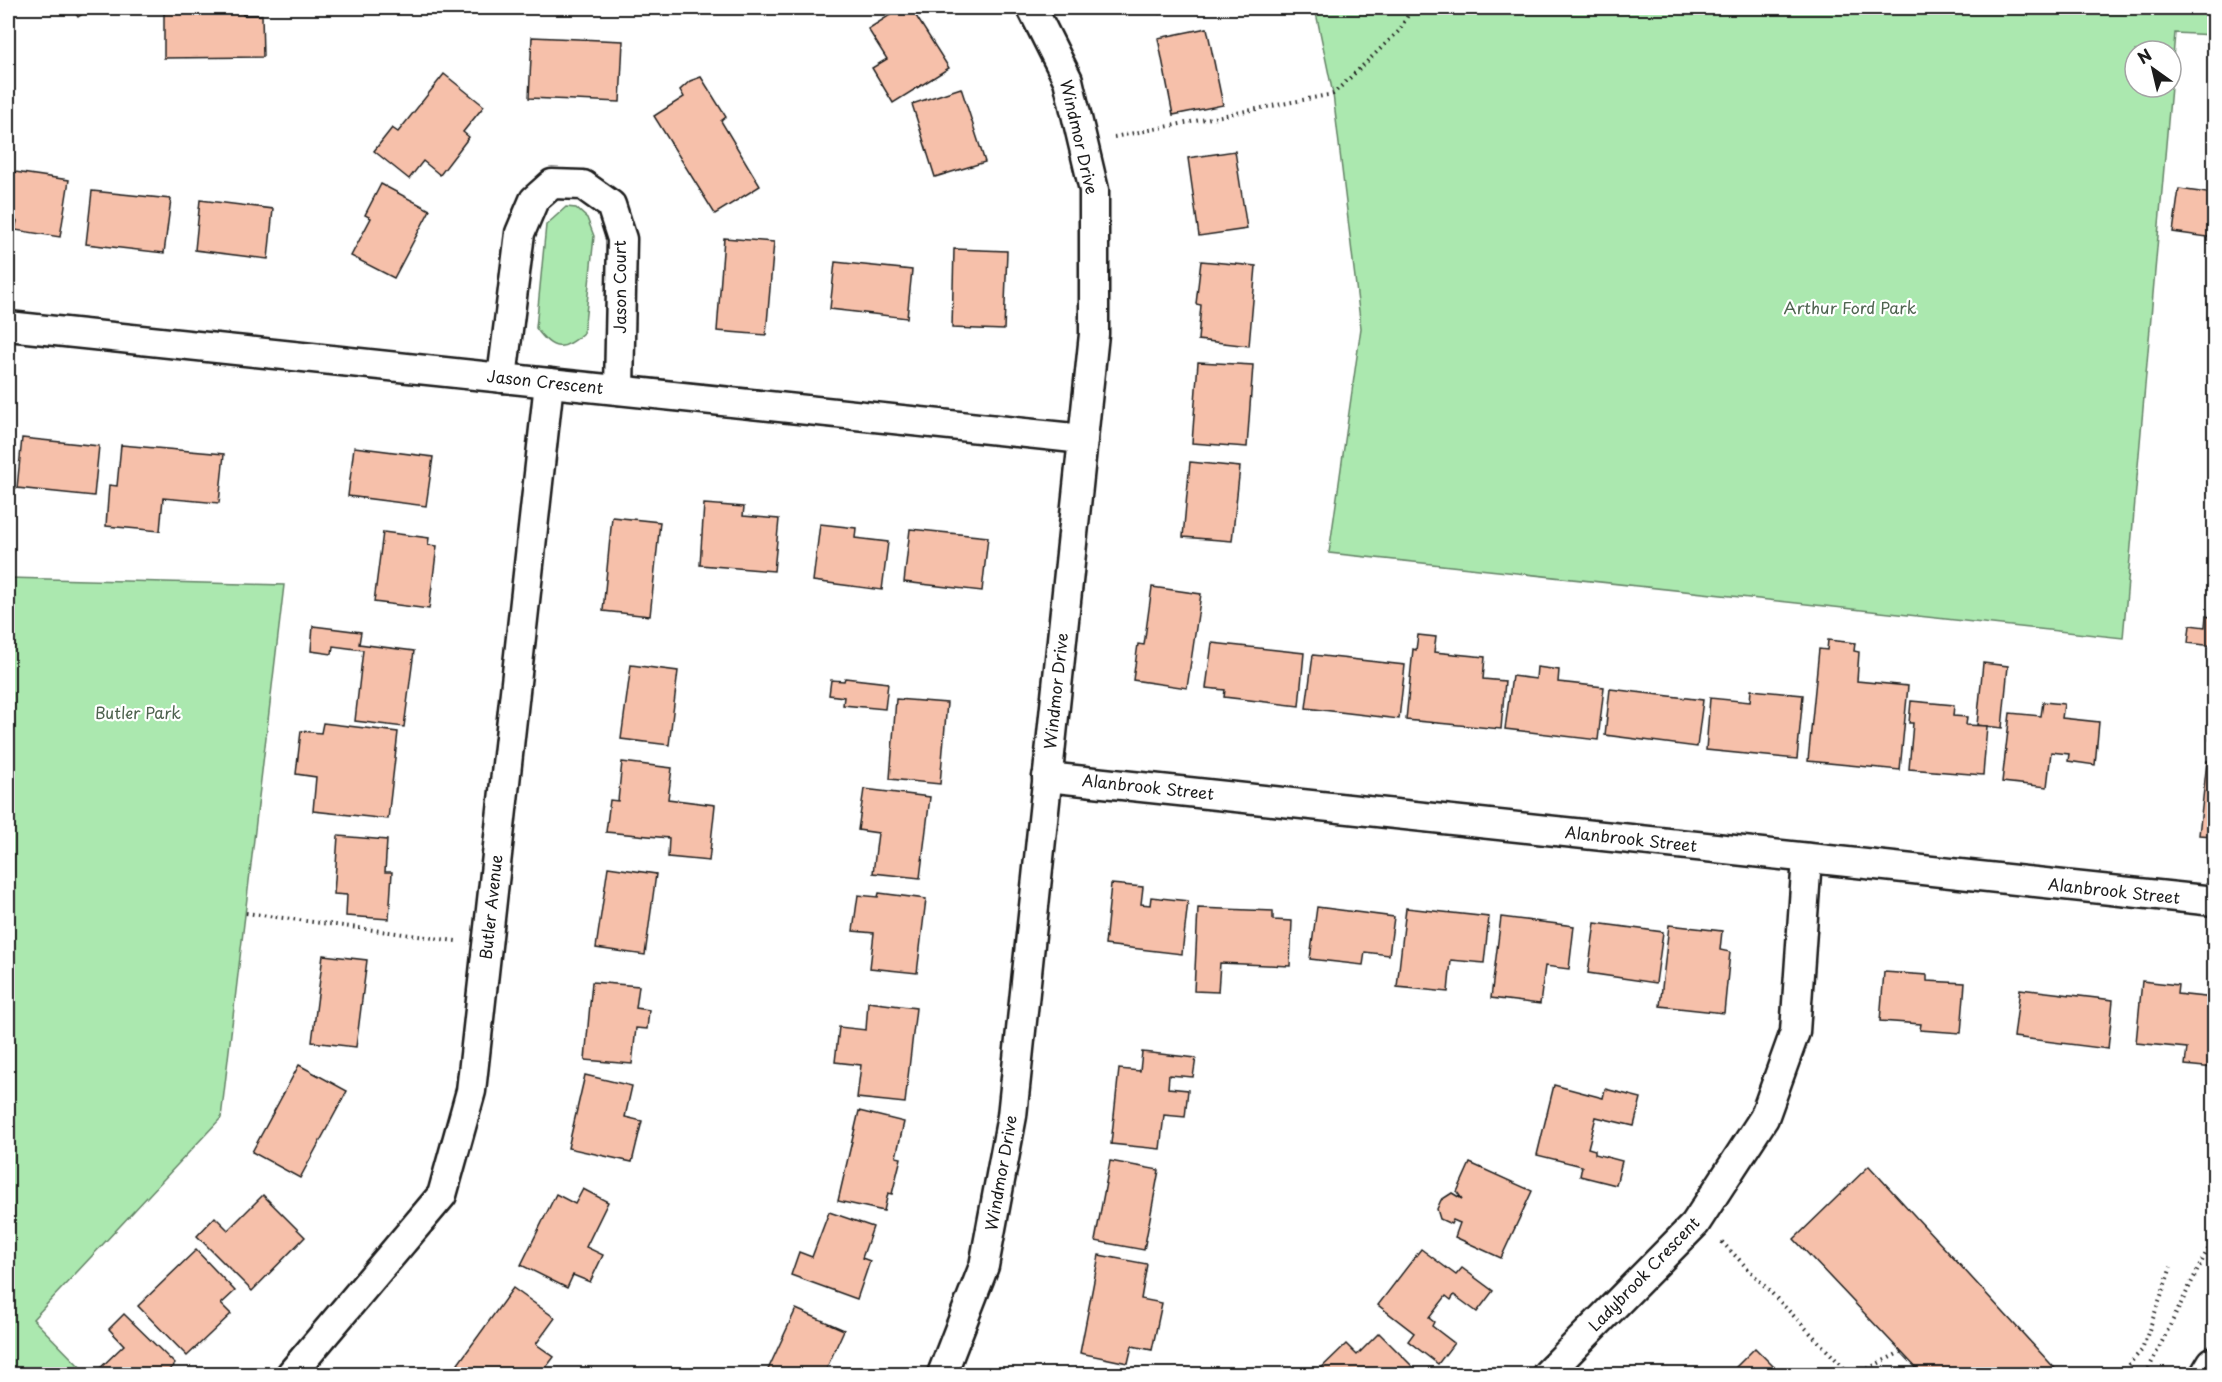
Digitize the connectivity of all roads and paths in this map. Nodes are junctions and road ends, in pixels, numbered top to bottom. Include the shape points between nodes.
1 (1032, 8) edge
2 (1412, 8) edge
3 (1107, 139) dead end
4 (8, 326) edge
5 (502, 378) junction
6 (549, 383) junction
7 (619, 390) junction
8 (1083, 439) junction
9 (1047, 777) junction
10 (1807, 858) junction
11 (2214, 901) edge
12 (246, 913) dead end
13 (487, 945) junction
14 (1715, 1235) dead end
15 (2214, 1237) edge
16 (2170, 1267) dead end
17 (1900, 1352) dead end
18 (2214, 1364) edge
19 (291, 1374) edge
20 (942, 1374) edge
21 (1547, 1374) edge
22 (1850, 1374) edge
23 (1857, 1374) edge
24 (2120, 1374) edge
25 (2146, 1374) edge
26 (2208, 1374) edge

1 - 8 street, Windmor Drive via 1068,80 1094,190 1094,334
2 - 3 path via 1399,31 1333,94
4 - 5 street, Jason Crescent
5 - 6 street, Jason Crescent
5 - 7 street, Jason Court via 520,233 534,200 552,184 583,185 611,205 622,239
6 - 7 street, Jason Crescent
6 - 13 street, Butler Avenue
7 - 8 street, Jason Crescent
8 - 9 street, Windmor Drive
9 - 10 street, Alanbrook Street
9 - 20 street, Windmor Drive via 1012,1116 984,1266
10 - 11 street, Alanbrook Street
10 - 21 street, Ladybrook Crescent via 1795,1032 1764,1118 1695,1224
12 - 13 path
13 - 19 street, Butler Avenue via 471,1091 442,1195
14 - 22 path
15 - 25 path
16 - 24 path via 2142,1350
17 - 23 path
18 - 26 street

